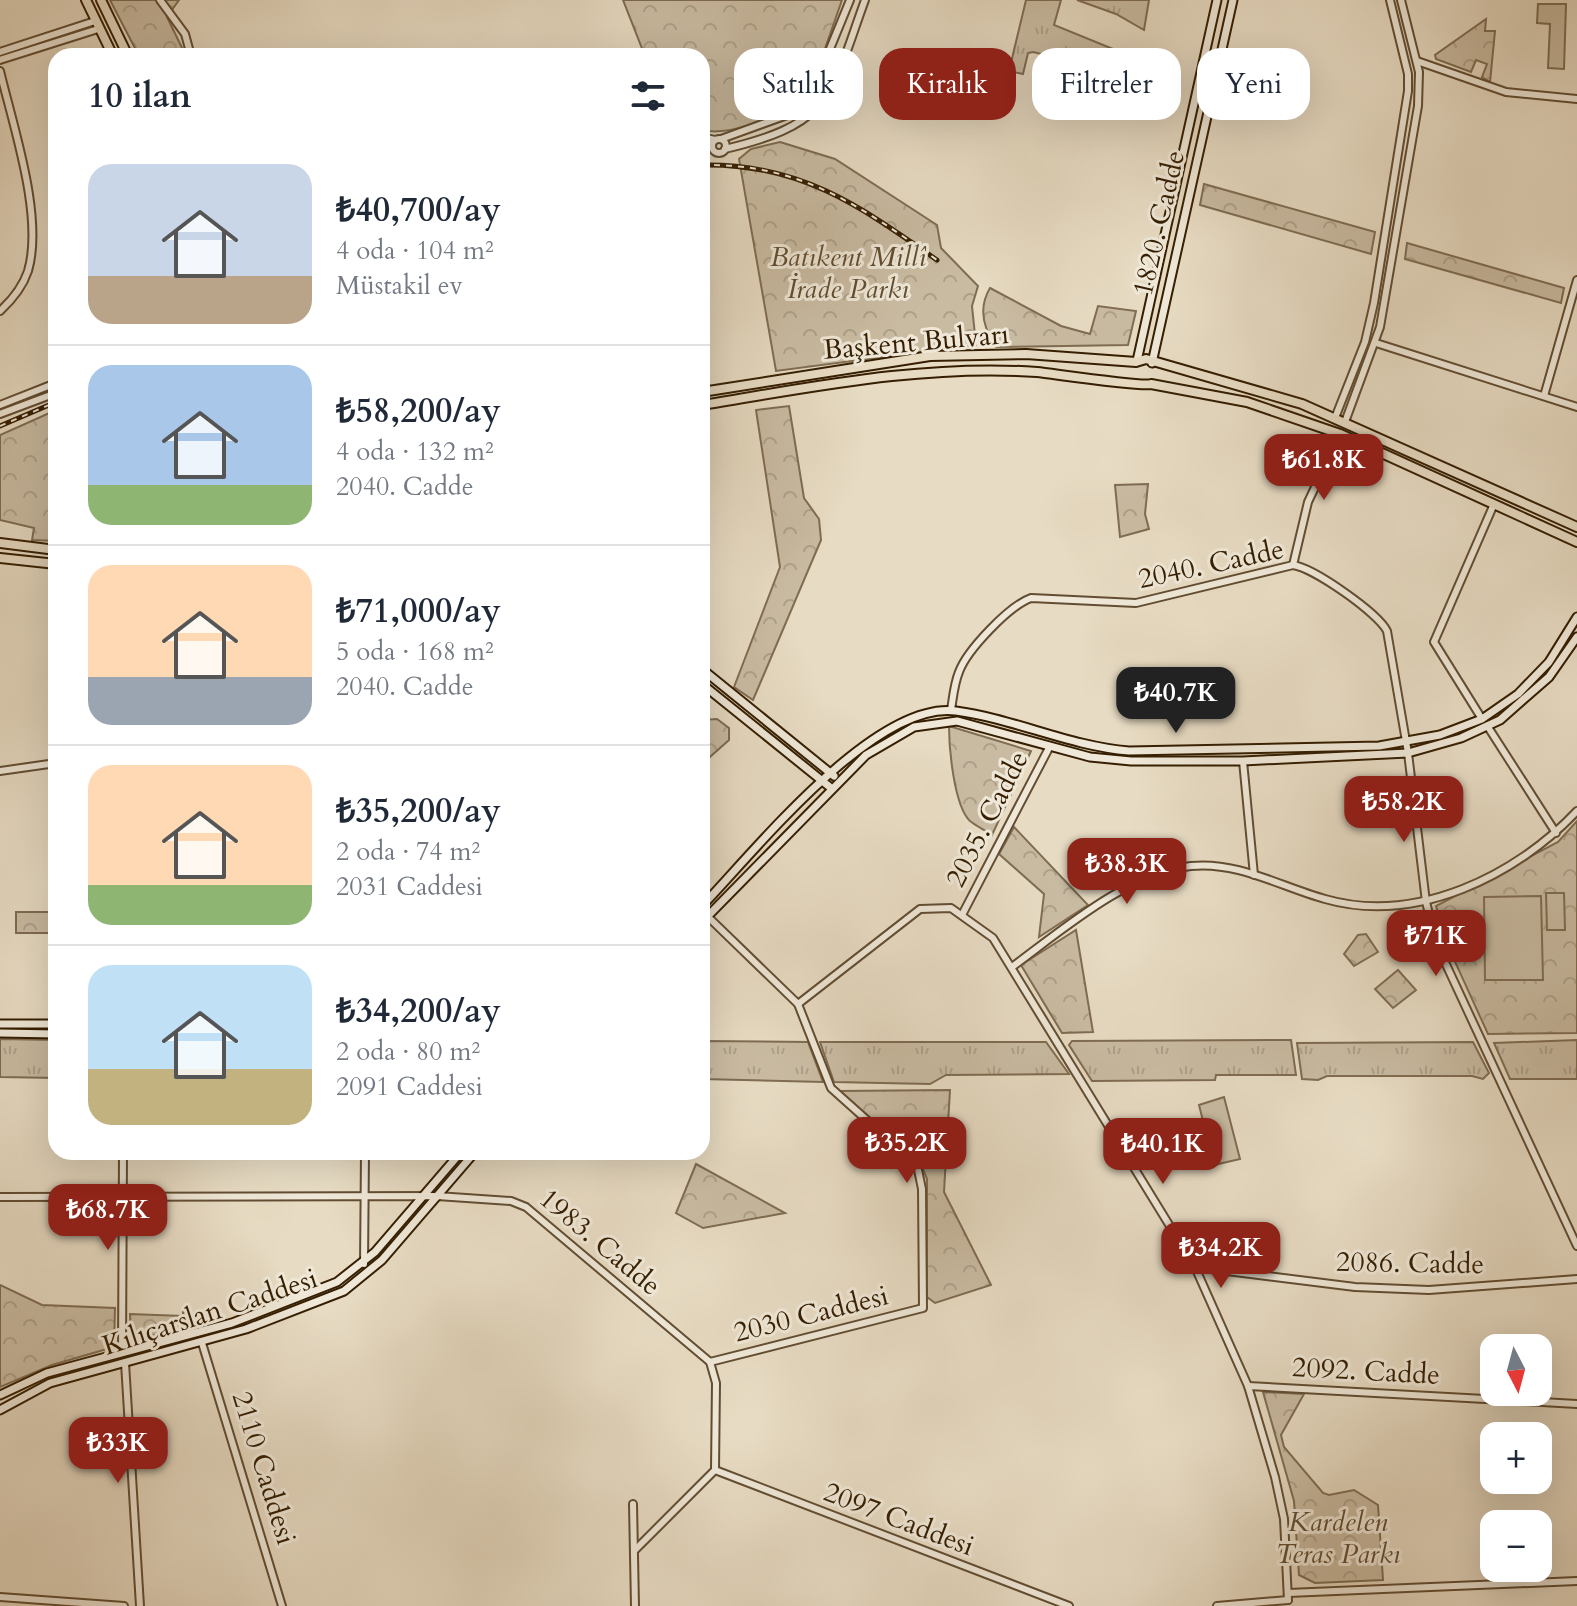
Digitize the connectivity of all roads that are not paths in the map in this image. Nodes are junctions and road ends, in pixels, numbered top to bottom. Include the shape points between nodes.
1 (86, 0) edge
2 (101, 0) edge
3 (160, 0) edge
4 (850, 0) edge
5 (865, 0) edge
6 (1217, 0) edge
7 (1233, 0) edge
8 (1390, 0) edge
9 (1401, 0) edge
10 (97, 25) junction
11 (109, 48) edge
12 (124, 48) edge
13 (189, 48) edge
14 (0, 52) edge
15 (1416, 57) junction
16 (0, 60) edge
17 (1405, 60) junction
18 (0, 71) edge
19 (1577, 99) edge
20 (710, 140) edge
21 (716, 142) junction
22 (710, 143) edge
23 (725, 149) junction
24 (1577, 280) edge
25 (0, 311) edge
26 (1143, 329) junction
27 (1159, 330) junction
28 (1376, 343) junction
29 (1093, 357) junction
30 (1136, 362) junction
31 (1153, 363) junction
32 (1194, 373) junction
33 (1090, 377) junction
34 (1134, 382) junction
35 (1151, 384) junction
36 (48, 386) edge
37 (1189, 390) junction
38 (710, 391) edge
39 (48, 396) edge
40 (1544, 396) junction
41 (710, 404) edge
42 (0, 405) edge
43 (1577, 407) edge
44 (0, 414) edge
45 (1335, 418) junction
46 (1345, 422) junction
47 (1340, 434) junction
48 (1494, 504) junction
49 (1577, 527) edge
50 (1577, 542) edge
51 (0, 543) edge
52 (48, 549) edge
53 (0, 558) edge
54 (48, 563) edge
55 (1293, 565) junction
56 (1577, 617) edge
57 (1577, 637) edge
58 (710, 675) edge
59 (710, 691) edge
60 (753, 710) junction
61 (951, 710) junction
62 (745, 719) junction
63 (1482, 719) junction
64 (949, 720) junction
65 (1488, 727) junction
66 (1406, 743) junction
67 (1050, 746) junction
68 (1408, 753) junction
69 (1243, 761) junction
70 (48, 764) edge
71 (0, 771) edge
72 (831, 773) junction
73 (839, 780) junction
74 (823, 781) junction
75 (831, 788) junction
76 (1577, 811) edge
77 (1556, 833) junction
78 (1254, 875) junction
79 (1426, 902) junction
80 (710, 906) edge
81 (710, 907) edge
82 (963, 913) junction
83 (710, 921) edge
84 (1012, 967) junction
85 (798, 1004) junction
86 (0, 1024) edge
87 (48, 1024) edge
88 (0, 1033) edge
89 (48, 1034) edge
90 (123, 1160) edge
91 (365, 1160) edge
92 (454, 1160) edge
93 (468, 1160) edge
94 (123, 1196) junction
95 (364, 1196) junction
96 (424, 1196) junction
97 (437, 1196) junction
98 (0, 1197) edge
99 (1577, 1246) edge
100 (364, 1264) junction
101 (1195, 1267) junction
102 (1577, 1279) edge
103 (202, 1343) junction
104 (122, 1353) junction
105 (710, 1362) junction
106 (125, 1363) junction
107 (1248, 1386) junction
108 (0, 1395) edge
109 (1577, 1404) edge
110 (0, 1410) edge
111 (715, 1470) junction
112 (633, 1504) dead end
113 (635, 1550) junction
114 (1577, 1581) edge
115 (1288, 1596) junction
116 (0, 1597) edge
117 (124, 1606) edge
118 (140, 1606) edge
119 (282, 1606) edge
120 (635, 1606) edge
121 (1069, 1606) edge
122 (1217, 1606) edge
123 (1282, 1606) edge
124 (1294, 1606) edge

1 - 10 main road
2 - 12 main road
3 - 13 street
4 - 21 street via 809,100 790,114
5 - 23 street via 821,106 795,125
6 - 26 main road, 1820. Cadde
7 - 27 main road, 1820. Cadde
8 - 17 street
9 - 15 street
10 - 11 main road
10 - 14 street
10 - 16 street
15 - 17 street
15 - 19 street via 1506,92
15 - 28 street via 1418,106
17 - 45 street via 1408,91 1374,303 1365,342
18 - 25 street via 32,233 26,277
20 - 21 street
21 - 22 street
21 - 23 street
21 - 23 street via 717,152
24 - 40 street
26 - 27 main road via 1150,337
26 - 30 main road, 1820. Cadde
27 - 31 main road, 1820. Cadde
28 - 40 street
28 - 46 street
29 - 30 main road, Başkent Bulvarı
29 - 33 main road via 1099,369
29 - 38 main road, Başkent Bulvarı via 930,356
30 - 31 main road
30 - 34 main road via 1130,371
31 - 32 main road
31 - 35 main road via 1157,372
32 - 37 main road via 1186,380
32 - 45 main road
33 - 34 main road, Başkent Bulvarı
33 - 41 main road, Başkent Bulvarı via 960,370
34 - 35 main road
35 - 37 main road
36 - 42 street
37 - 47 main road via 1247,402
39 - 44 street
40 - 43 street
45 - 46 main road
46 - 49 main road
47 - 48 main road
47 - 55 street via 1308,502
48 - 50 main road
48 - 63 street via 1434,642
51 - 52 main road
53 - 54 main road
55 - 61 street, 2040. Cadde via 1136,603 1049,597 1024,601 993,627 960,669
55 - 66 street, 2040. Cadde via 1307,569 1384,626
56 - 63 main road via 1539,674
57 - 65 main road via 1537,689
58 - 60 main road
59 - 62 main road
60 - 62 main road
60 - 72 main road
61 - 64 main road
61 - 66 main road via 1120,751
61 - 72 main road via 895,725
62 - 74 main road
63 - 66 main road
64 - 67 main road
64 - 73 main road via 894,735
65 - 68 main road
65 - 77 street
66 - 68 street, 2040. Cadde
67 - 69 main road via 1116,760
67 - 82 street, 2035. Cadde
68 - 69 main road
68 - 79 street, 2040. Cadde
69 - 78 street
70 - 71 street
72 - 73 main road
72 - 74 main road
73 - 75 main road
74 - 75 main road
74 - 80 main road
75 - 81 main road
76 - 77 street
77 - 79 street via 1524,858
78 - 79 street via 1364,907
78 - 84 street via 1215,865 1163,871 1093,909
79 - 99 street, 2040. Cadde via 1440,952
82 - 84 street via 993,938
82 - 85 street via 942,906 920,909
83 - 85 street
84 - 101 street
85 - 105 street, 2030 Caddesi via 831,1088 921,1172 923,1308
86 - 87 main road
88 - 89 main road
90 - 94 street
91 - 95 street
92 - 96 main road, Kılıçarslan Caddesi
93 - 97 main road, Kılıçarslan Caddesi
94 - 95 street, 1983. Cadde
94 - 98 street, 1983. Cadde
94 - 104 street
95 - 96 street, 1983. Cadde
95 - 100 street
96 - 97 street, 1983. Cadde
96 - 100 main road, Kılıçarslan Caddesi
97 - 103 main road, Kılıçarslan Caddesi via 382,1260 344,1291
97 - 105 street, 1983. Cadde via 523,1205
100 - 104 main road, Kılıçarslan Caddesi via 337,1282 272,1309
101 - 102 street, 2086. Cadde via 1355,1287 1429,1290
101 - 107 street
103 - 106 main road, Kılıçarslan Caddesi
103 - 119 street, 2110 Caddesi
104 - 106 main road
104 - 108 main road, Kılıçarslan Caddesi via 47,1373
105 - 111 street via 716,1383
106 - 110 main road, Kılıçarslan Caddesi via 50,1383
106 - 118 street
107 - 109 street, 2092. Cadde
107 - 115 street via 1281,1503
111 - 113 street
111 - 121 street, 2097 Caddesi
112 - 113 street
113 - 120 street
114 - 115 street
115 - 122 street
115 - 123 street
115 - 124 street
116 - 117 street

